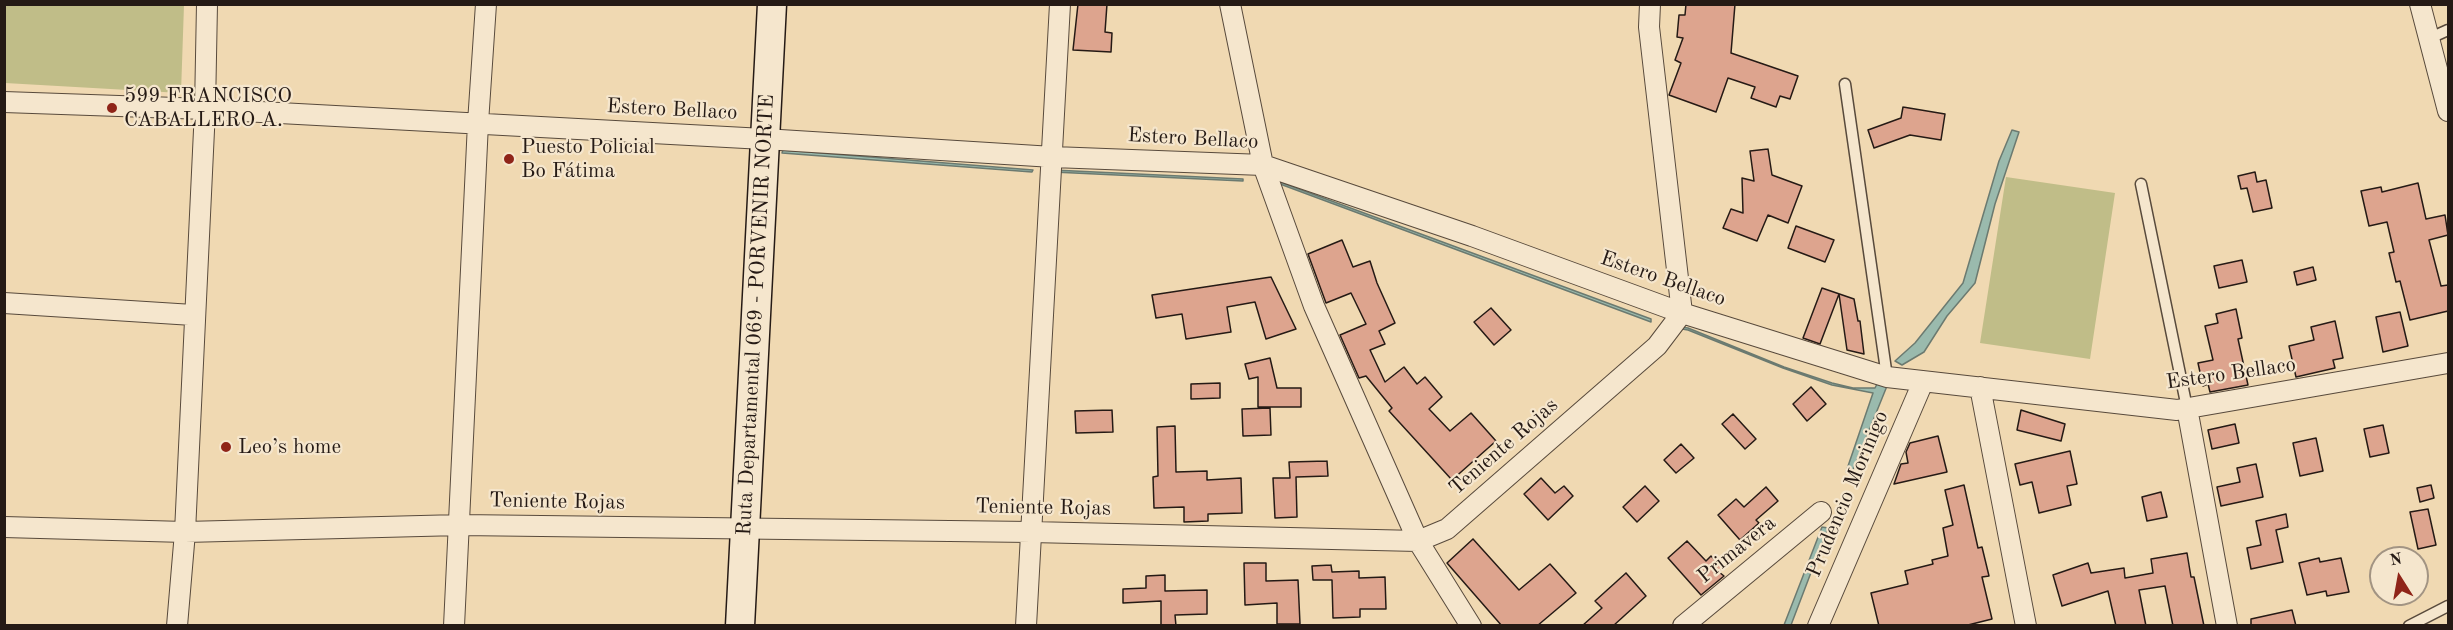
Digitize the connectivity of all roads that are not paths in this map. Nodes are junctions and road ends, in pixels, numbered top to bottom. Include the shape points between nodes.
1 (207, 4) edge
2 (486, 4) edge
3 (772, 4) edge
4 (1060, 4) edge
5 (1230, 4) edge
6 (1650, 4) edge
7 (2420, 4) edge
8 (2448, 30) edge
9 (2428, 39) junction
10 (1845, 84) dead end
11 (4, 102) edge
12 (205, 109) junction
13 (2448, 111) edge
14 (478, 123) junction
15 (764, 139) junction
16 (1053, 157) junction
17 (1263, 165) junction
18 (2141, 184) dead end
19 (4, 303) edge
20 (1682, 313) junction
21 (194, 315) junction
22 (2448, 363) edge
23 (1887, 377) junction
24 (1923, 381) junction
25 (1980, 387) junction
26 (2187, 408) junction
27 (1821, 512) dead end
28 (460, 525) junction
29 (4, 527) edge
30 (746, 528) junction
31 (185, 532) junction
32 (1031, 532) junction
33 (1418, 541) junction
34 (2448, 606) edge
35 (177, 626) edge
36 (454, 626) edge
37 (740, 626) edge
38 (1026, 626) edge
39 (1471, 626) edge
40 (1683, 626) edge
41 (1818, 626) edge
42 (2026, 626) edge
43 (2227, 626) edge
44 (2409, 626) edge

1 - 12 street
2 - 14 street
3 - 15 main road, Ruta Departamental 069 - PORVENIR NORTE
4 - 16 street
5 - 17 street
6 - 20 street via 1649,27
7 - 9 street
8 - 9 lane
9 - 13 street
10 - 23 lane
11 - 12 street, Estero Bellaco
12 - 14 street, Estero Bellaco
12 - 21 street
14 - 15 street, Estero Bellaco
14 - 28 street
15 - 16 street, Estero Bellaco
15 - 30 main road, Ruta Departamental 069 - PORVENIR NORTE
16 - 17 street, Estero Bellaco
16 - 32 street
17 - 20 street, Estero Bellaco
17 - 33 street via 1314,306
18 - 26 lane
19 - 21 street
20 - 23 street, Estero Bellaco
20 - 33 street, Teniente Rojas via 1657,346 1447,529
21 - 31 street
22 - 26 street, Estero Bellaco
23 - 24 street, Estero Bellaco
24 - 25 street, Estero Bellaco
24 - 41 street, Prudencio Morinigo
25 - 26 street, Estero Bellaco
25 - 42 street
26 - 43 street
27 - 40 street, Primavera
28 - 30 street, Teniente Rojas
28 - 31 street, Teniente Rojas
28 - 36 street
29 - 31 street, Teniente Rojas
30 - 32 street, Teniente Rojas
30 - 37 main road, Ruta Departamental 069 - PORVENIR NORTE
31 - 35 street
32 - 33 street, Teniente Rojas
32 - 38 street
33 - 39 street
34 - 44 lane

